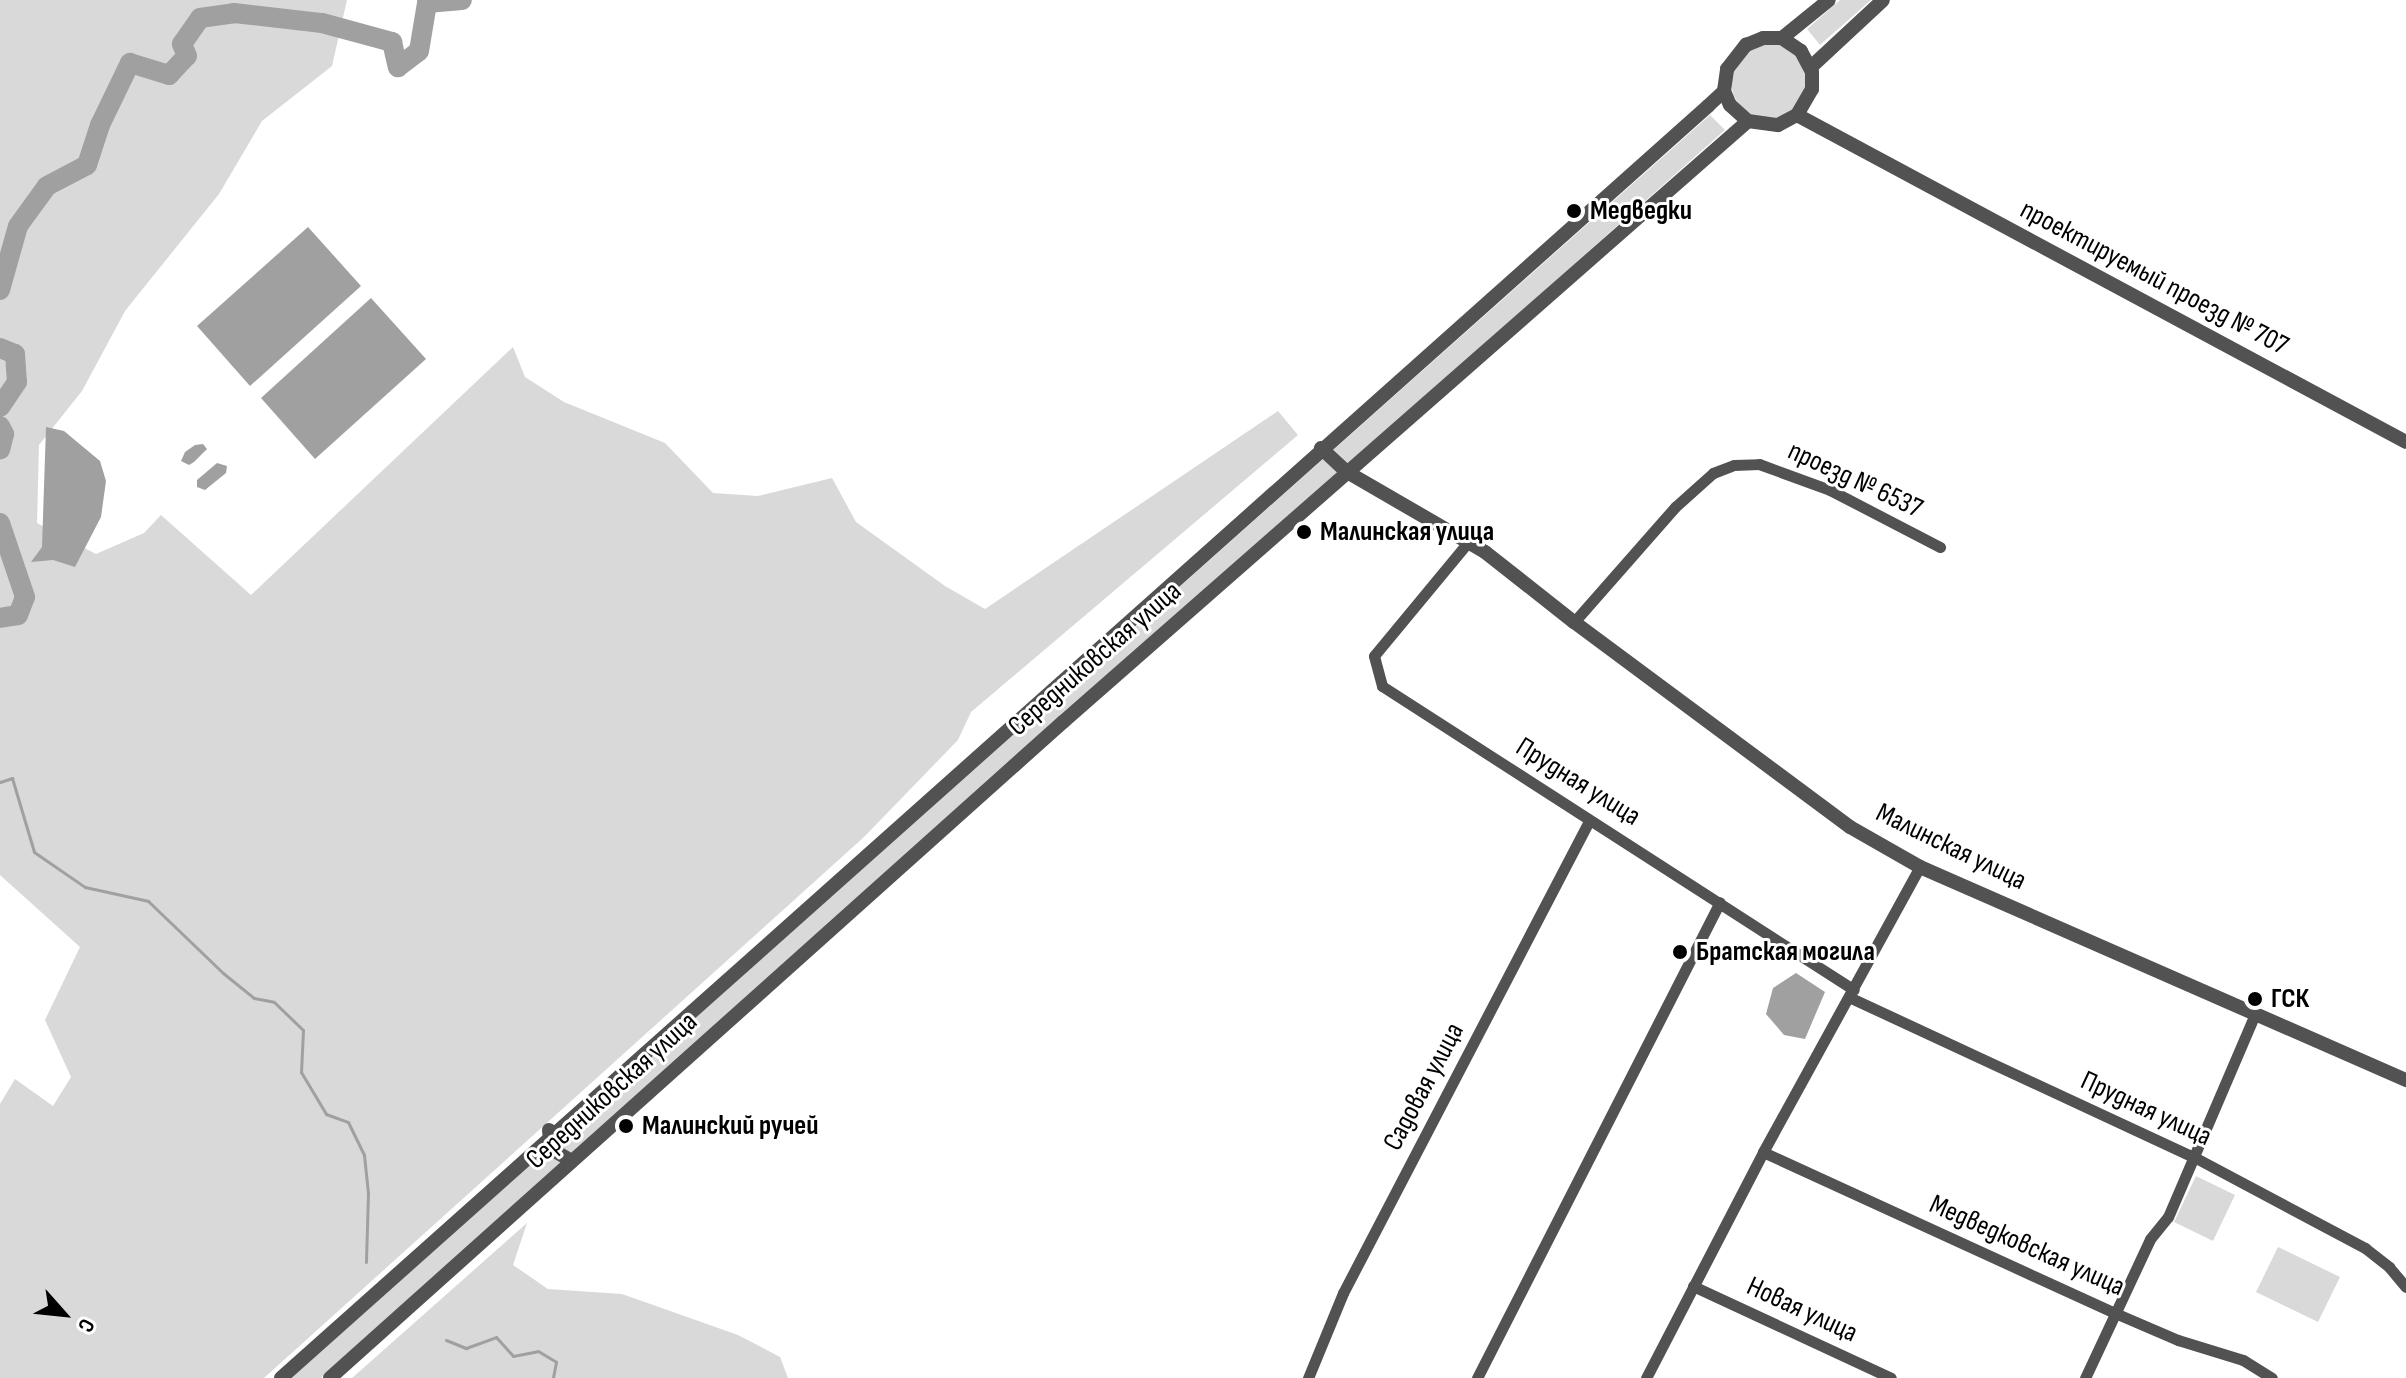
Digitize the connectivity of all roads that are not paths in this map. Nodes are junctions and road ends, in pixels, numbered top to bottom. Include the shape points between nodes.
1 (1829, 0) edge
2 (1883, 0) edge
3 (1782, 38) junction
4 (1811, 67) junction
5 (1724, 91) junction
6 (1797, 115) junction
7 (1748, 121) junction
8 (2406, 442) edge
9 (1321, 448) junction
10 (1347, 472) junction
11 (1469, 541) junction
12 (1940, 547) dead end
13 (1574, 622) junction
14 (1589, 821) junction
15 (1920, 867) junction
16 (1720, 902) junction
17 (1852, 994) junction
18 (2255, 1014) junction
19 (2406, 1080) edge
20 (549, 1138) junction
21 (1763, 1152) junction
22 (2194, 1157) junction
23 (572, 1161) junction
24 (1693, 1286) junction
25 (2406, 1287) edge
26 (2115, 1313) junction
27 (281, 1378) edge
28 (330, 1378) edge
29 (1308, 1378) edge
30 (1477, 1378) edge
31 (1646, 1378) edge
32 (1891, 1378) edge
33 (2085, 1378) edge
34 (2272, 1378) edge

1 - 3 street, Середниковская улица
2 - 4 street
3 - 4 street via 1801,51
3 - 5 street, Середниковская улица via 1746,45 1727,69
4 - 6 street via 1812,89
5 - 7 street via 1730,105
5 - 9 street, Середниковская улица
6 - 7 street via 1778,125
6 - 8 street, проектируемый проезд № 707
7 - 10 street, Середниковская улица
9 - 10 street, Малинская улица
9 - 20 street, Середниковская улица
10 - 11 street, Малинская улица
10 - 23 street, Середниковская улица
11 - 13 street, Малинская улица
11 - 14 street, Прудная улица via 1374,656 1382,686
12 - 13 street, проезд № 6537 via 1830,490 1759,464 1734,465 1713,473 1675,507
13 - 15 street, Малинская улица via 1850,827
14 - 16 street, Прудная улица
14 - 29 street, Садовая улица via 1343,1293
15 - 17 street
15 - 18 street, Малинская улица
16 - 17 street, Прудная улица
16 - 30 street
17 - 21 street
17 - 22 street, Прудная улица
18 - 19 street, Малинская улица
18 - 22 street
20 - 23 street via 557,1155
20 - 27 street, Середниковская улица
21 - 24 street
21 - 26 street, Медведковская улица
22 - 25 street, Прудная улица via 2365,1248
22 - 26 street
23 - 28 street, Середниковская улица
24 - 31 street
24 - 32 street, Новая улица
26 - 33 street
26 - 34 street, Медведковская улица via 2243,1360

